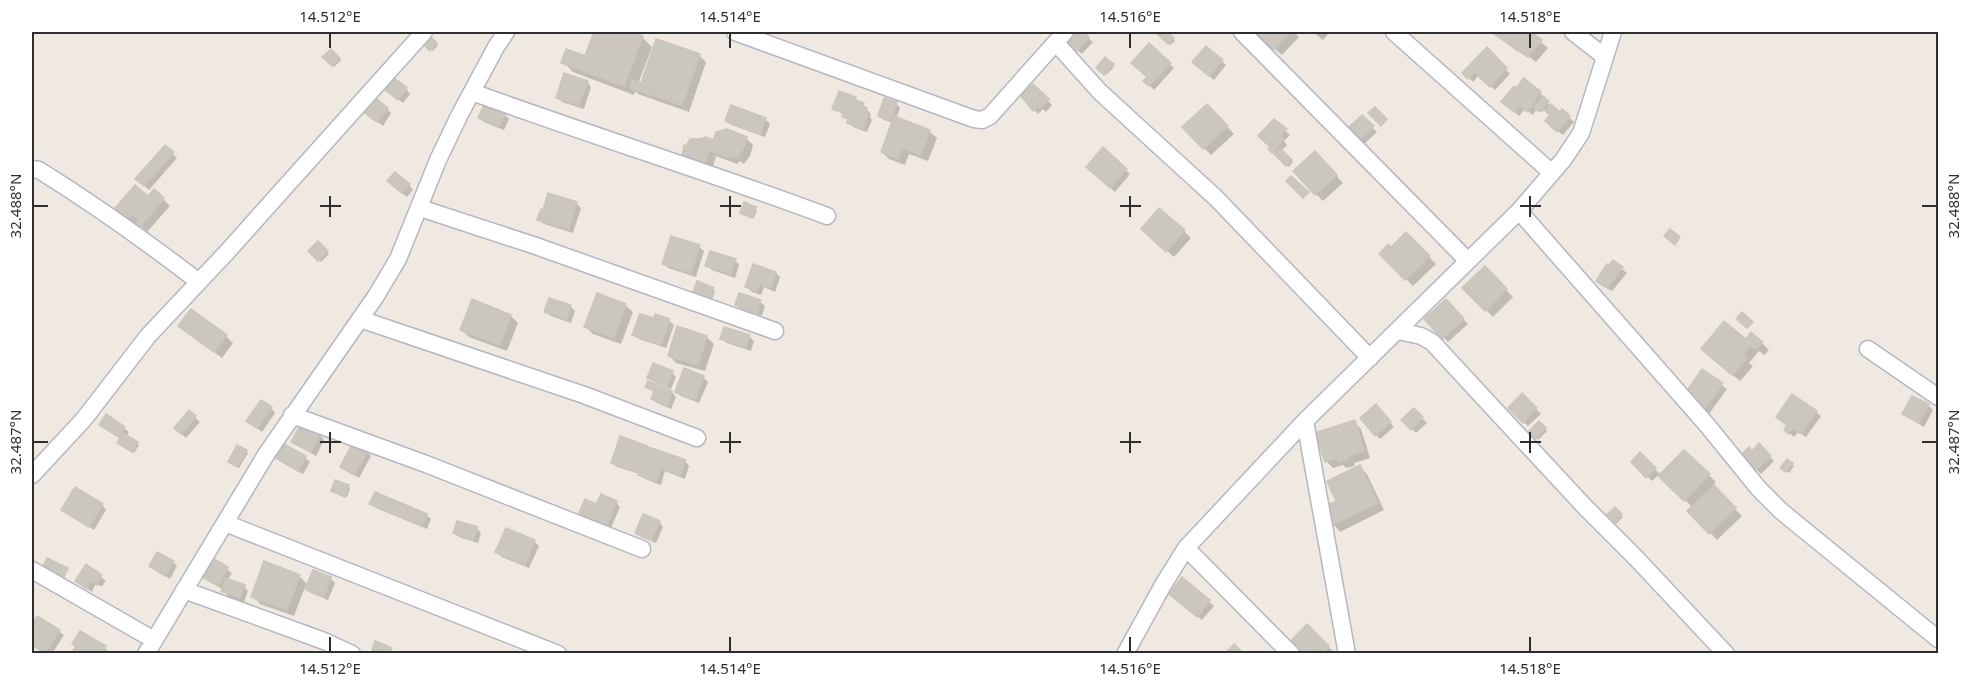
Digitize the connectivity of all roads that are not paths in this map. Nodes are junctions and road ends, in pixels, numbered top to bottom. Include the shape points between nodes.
1 (424, 32) edge
2 (506, 32) edge
3 (735, 32) edge
4 (1242, 32) edge
5 (1394, 32) edge
6 (1573, 32) edge
7 (1613, 32) edge
8 (1060, 37) edge
9 (1605, 57) junction
10 (472, 92) junction
11 (32, 170) edge
12 (1552, 173) junction
13 (420, 208) junction
14 (1519, 211) junction
15 (827, 216) dead end
16 (1468, 261) junction
17 (199, 282) junction
18 (360, 319) junction
19 (775, 331) dead end
20 (1399, 331) junction
21 (1868, 349) dead end
22 (1370, 358) junction
23 (1938, 397) edge
24 (292, 415) junction
25 (1305, 421) junction
26 (698, 438) dead end
27 (32, 474) edge
28 (225, 523) junction
29 (1186, 548) junction
30 (642, 549) dead end
31 (32, 570) edge
32 (184, 590) junction
33 (1938, 639) edge
34 (150, 647) edge
35 (320, 647) edge
36 (1125, 653) edge
37 (351, 654) edge
38 (558, 654) edge
39 (1291, 654) edge
40 (1347, 654) edge
41 (1726, 654) edge

1 - 17 street
2 - 10 street
3 - 8 street via 982,120 990,116
4 - 16 street
5 - 12 street
6 - 9 street
7 - 9 street
8 - 22 street via 1100,92 1216,198
9 - 12 street via 1581,133
10 - 13 street via 438,159
10 - 15 street
11 - 17 street via 39,170 90,201
12 - 14 street
13 - 18 street via 398,259
13 - 19 street
14 - 16 street
14 - 33 street via 1781,511
16 - 20 street
17 - 27 street via 148,336 84,419
18 - 24 street
18 - 26 street
20 - 22 street
20 - 41 street via 1432,342
21 - 23 street
22 - 25 street
24 - 28 street
24 - 30 street
25 - 29 street
25 - 40 street
28 - 32 street
28 - 38 street
29 - 36 street
29 - 39 street
31 - 34 street
32 - 34 street
32 - 35 street
35 - 37 street

